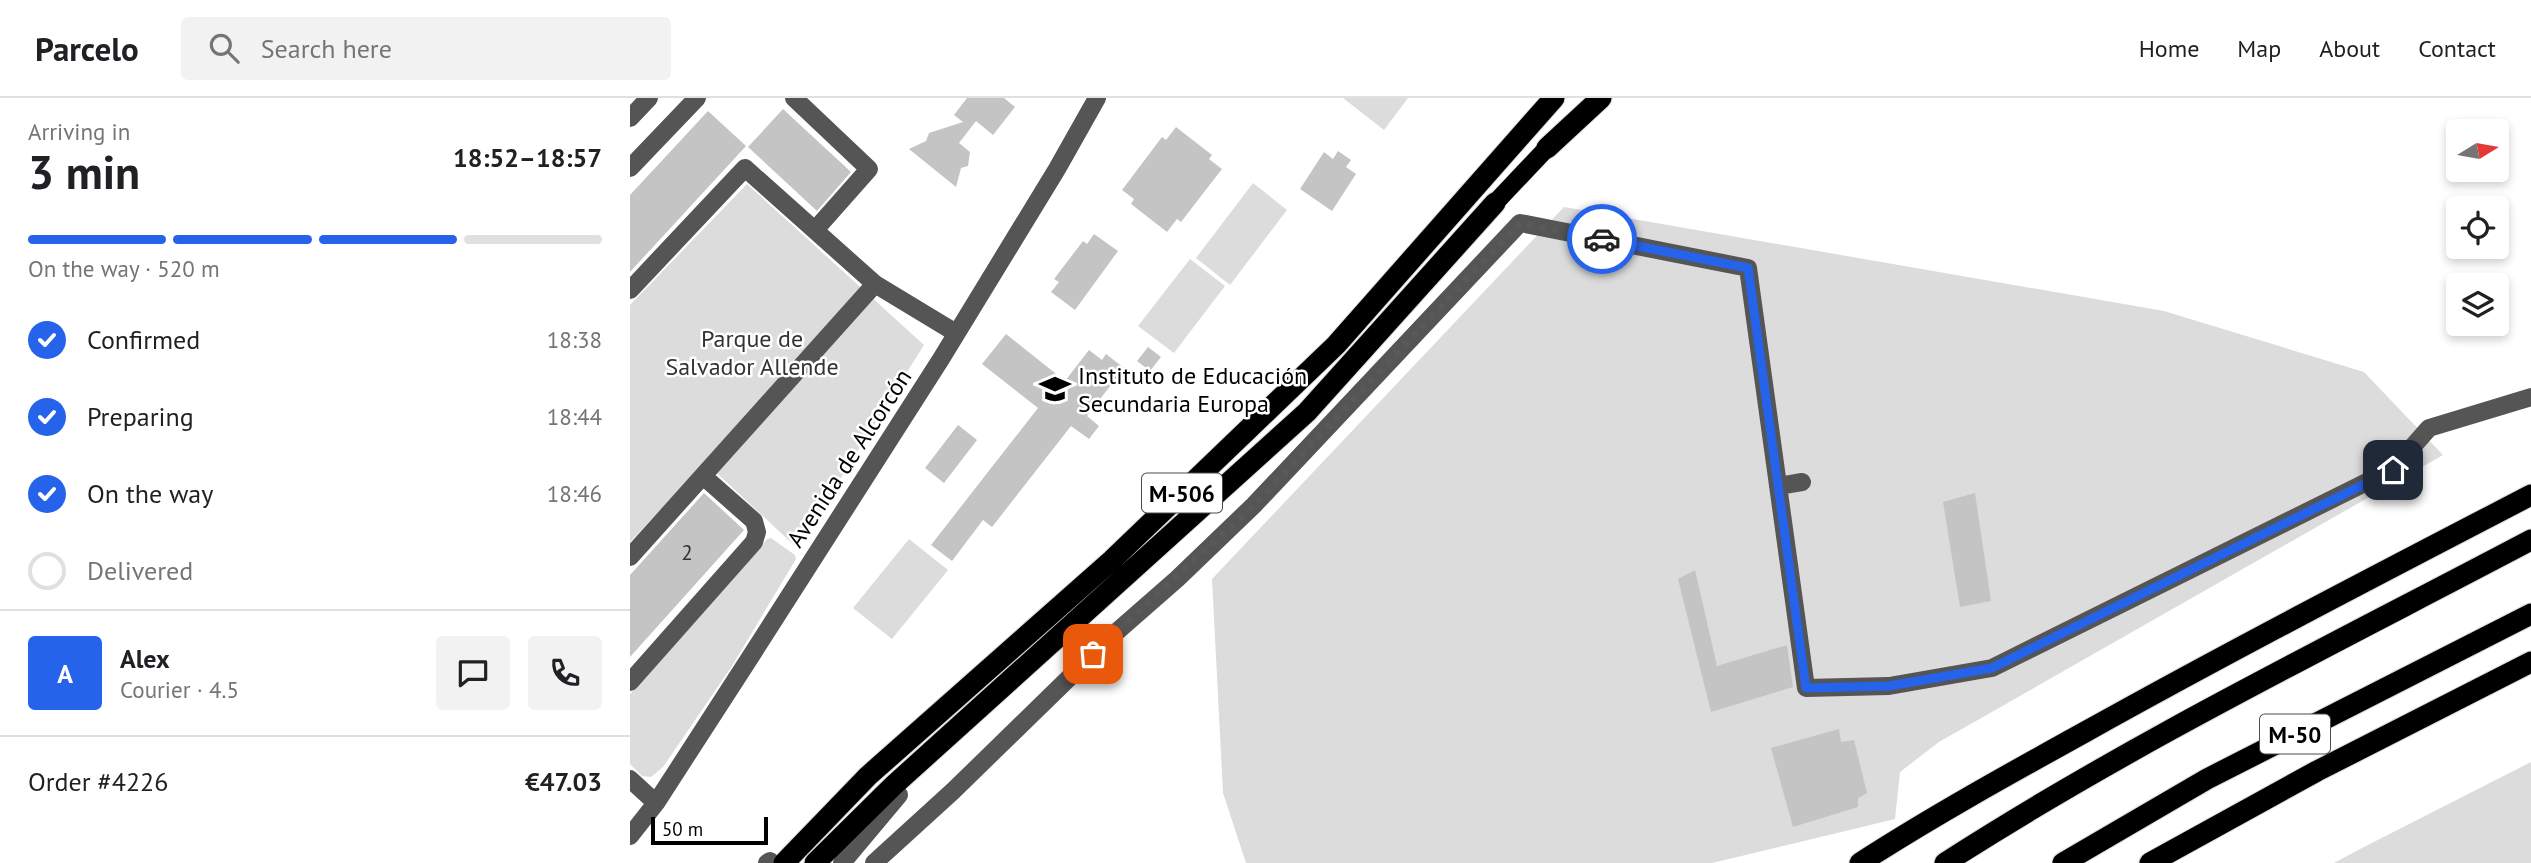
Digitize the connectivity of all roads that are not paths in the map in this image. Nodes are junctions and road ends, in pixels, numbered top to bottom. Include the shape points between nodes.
1 (649, 98) edge
2 (697, 98) edge
3 (794, 98) edge
4 (1097, 98) edge
5 (1554, 98) edge
6 (1590, 98) edge
7 (1601, 98) edge
8 (630, 118) edge
9 (1547, 148) junction
10 (630, 168) edge
11 (1495, 203) joint
12 (815, 230) junction
13 (875, 284) junction
14 (630, 290) edge
15 (956, 333) junction
16 (2531, 397) edge
17 (703, 476) junction
18 (1802, 482) dead end
19 (1778, 486) junction
20 (2531, 495) edge
21 (2531, 540) edge
22 (630, 557) edge
23 (2531, 614) edge
24 (2531, 662) edge
25 (630, 682) edge
26 (979, 711) junction
27 (630, 779) edge
28 (899, 795) junction
29 (656, 803) junction
30 (630, 836) edge
31 (772, 862) edge
32 (815, 863) edge
33 (834, 863) edge
34 (842, 863) edge
35 (874, 863) edge
36 (1860, 863) edge
37 (1945, 863) edge
38 (2063, 863) edge
39 (2150, 863) edge

1 - 8 street
2 - 10 street
3 - 12 street via 869,169
4 - 15 street, Avenida de Alcorcón
5 - 31 highway, M-506 via 1336,345 1112,561 868,776 818,813
6 - 9 highway, M-506
7 - 9 highway, M-506
9 - 11 main road, M-506
11 - 26 highway, M-506 via 1307,412
12 - 13 street
12 - 14 street via 745,168
13 - 15 street
13 - 17 street
15 - 29 street, Avenida de Alcorcón
16 - 19 street via 2429,428 2393,470 1992,668 1889,686 1806,688
17 - 22 street
17 - 25 street via 754,521 754,542
18 - 19 street
19 - 35 street via 1748,268 1520,223 1254,505
20 - 36 highway via 2153,694
21 - 37 highway, M-50 via 2127,754
23 - 38 highway, M-50 via 2207,779
24 - 39 highway
26 - 28 highway
26 - 32 highway, M-506 via 894,785
27 - 29 street
28 - 33 highway
28 - 34 street
29 - 30 street, Avenida de Alcorcón

